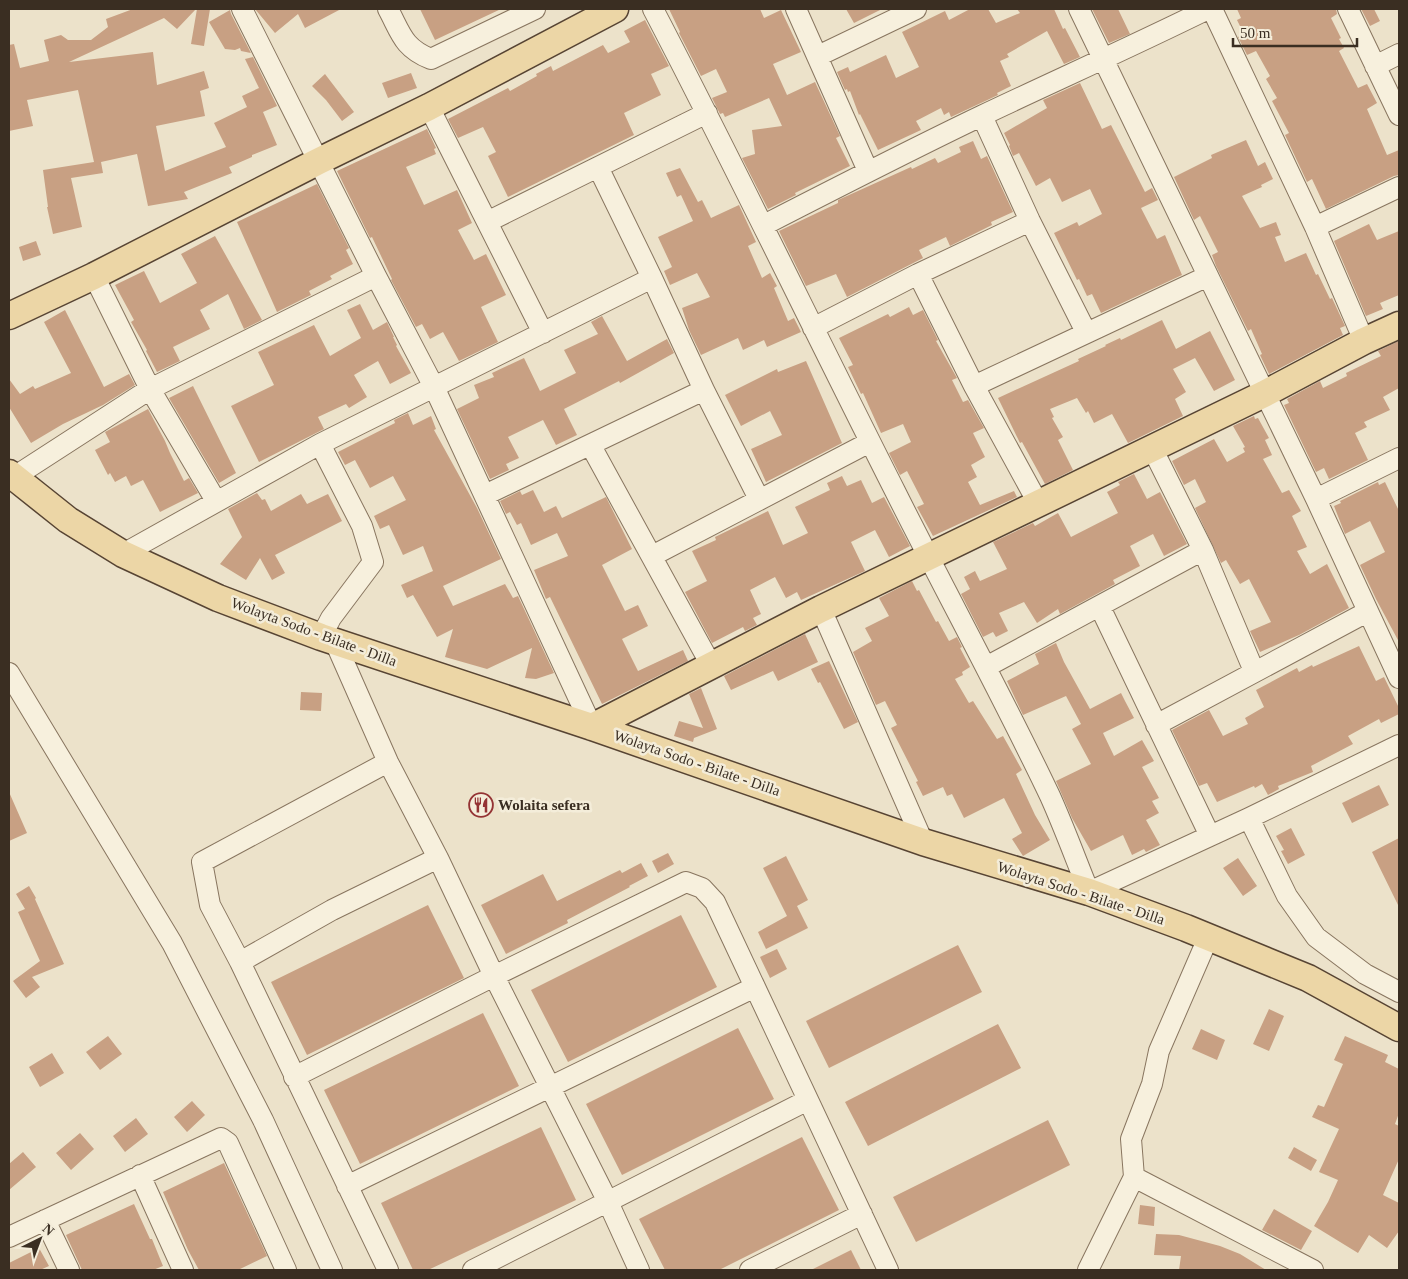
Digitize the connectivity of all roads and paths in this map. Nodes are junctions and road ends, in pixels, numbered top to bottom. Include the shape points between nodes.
1 (242, 9) edge
2 (388, 9) edge
3 (535, 9) edge
4 (615, 9) edge
5 (653, 9) edge
6 (796, 9) edge
7 (916, 9) edge
8 (1079, 9) edge
9 (1208, 9) edge
10 (1212, 9) edge
11 (1348, 9) edge
12 (1399, 54) edge
13 (818, 56) junction
14 (1104, 60) junction
15 (1375, 66) junction
16 (429, 107) junction
17 (707, 113) junction
18 (1399, 115) edge
19 (982, 116) junction
20 (319, 161) junction
21 (598, 167) junction
22 (868, 171) junction
23 (1399, 187) edge
24 (1030, 221) junction
25 (487, 222) junction
26 (764, 225) junction
27 (1315, 227) junction
28 (918, 274) junction
29 (94, 276) junction
30 (376, 276) junction
31 (1208, 276) junction
32 (652, 278) junction
33 (9, 316) edge
34 (1399, 325) edge
35 (813, 328) junction
36 (1086, 332) junction
37 (543, 334) junction
38 (1364, 341) junction
39 (974, 386) junction
40 (434, 387) junction
41 (150, 389) junction
42 (704, 390) junction
43 (1264, 394) junction
44 (870, 442) junction
45 (320, 444) junction
46 (591, 446) junction
47 (1152, 448) junction
48 (1399, 458) edge
49 (11, 475) edge
50 (485, 495) junction
51 (759, 499) junction
52 (1316, 500) junction
53 (216, 501) junction
54 (1038, 503) junction
55 (1203, 550) junction
56 (124, 554) junction
57 (652, 556) junction
58 (928, 558) junction
59 (1100, 607) junction
60 (821, 609) junction
61 (1368, 612) junction
62 (328, 640) junction
63 (710, 665) junction
64 (986, 667) junction
65 (1254, 671) junction
66 (9, 673) edge
67 (1399, 678) edge
68 (1156, 725) junction
69 (592, 727) junction
70 (1399, 745) edge
71 (388, 762) junction
72 (1249, 818) junction
73 (1210, 836) junction
74 (923, 842) junction
75 (438, 858) junction
76 (1089, 892) junction
77 (1208, 938) junction
78 (240, 962) junction
79 (494, 976) junction
80 (755, 987) junction
81 (1399, 992) edge
82 (1399, 1028) edge
83 (294, 1077) junction
84 (549, 1087) junction
85 (808, 1100) junction
86 (140, 1175) junction
87 (1134, 1177) junction
88 (347, 1186) junction
89 (608, 1202) junction
90 (862, 1214) junction
91 (45, 1220) junction
92 (9, 1237) edge
93 (69, 1270) edge
94 (183, 1270) edge
95 (286, 1270) edge
96 (332, 1270) edge
97 (388, 1270) edge
98 (472, 1270) edge
99 (639, 1270) edge
100 (750, 1270) edge
101 (888, 1270) edge
102 (1088, 1270) edge
103 (1313, 1270) edge

1 - 20 street
2 - 3 street via 406,44 431,59
4 - 16 main road
5 - 17 street
6 - 13 street
7 - 13 street
8 - 14 street
9 - 14 street
10 - 27 street
11 - 15 street
12 - 15 street
13 - 22 street
14 - 19 street
14 - 31 street
15 - 18 street
16 - 20 main road
16 - 25 street
17 - 21 street
17 - 26 street
19 - 22 street
19 - 24 street
20 - 29 main road
20 - 30 street
21 - 25 street
21 - 32 street
22 - 26 street
23 - 27 street
24 - 28 street
24 - 36 street
25 - 37 street
26 - 35 street
27 - 38 street
28 - 35 street
28 - 39 street
29 - 33 main road
29 - 41 street
30 - 40 street
30 - 41 street
31 - 36 street
31 - 43 street
32 - 37 street
32 - 42 street
34 - 38 main road
35 - 44 street
36 - 39 street
37 - 40 street
38 - 43 main road
39 - 54 street
40 - 45 street
40 - 50 street
41 - 49 street
41 - 53 street
42 - 46 street
42 - 51 street
43 - 47 main road
43 - 52 street
44 - 51 street
44 - 58 street
45 - 53 street
45 - 62 street via 362,526 373,562 331,618
46 - 50 street
46 - 57 street
47 - 54 main road
47 - 55 street
48 - 52 street
49 - 56 main road, Wolayta Sodo - Bilate - Dilla via 68,520
50 - 69 street
51 - 57 street
52 - 61 street
53 - 56 street
54 - 58 main road
55 - 59 street
55 - 65 street
56 - 62 main road, Wolayta Sodo - Bilate - Dilla via 218,598
57 - 63 street
58 - 60 main road
58 - 64 street
59 - 64 street
59 - 68 street
60 - 63 main road
60 - 74 street
61 - 65 street
61 - 67 street
62 - 69 main road, Wolayta Sodo - Bilate - Dilla
62 - 71 street
63 - 69 main road
64 - 76 street via 1051,799
65 - 68 street
66 - 96 street via 172,943 263,1120
68 - 73 street
69 - 74 main road, Wolayta Sodo - Bilate - Dilla
70 - 72 street
71 - 75 street
71 - 78 street via 202,862 210,905
72 - 73 street
72 - 81 street via 1287,896 1316,937 1365,974
73 - 76 street
74 - 76 main road, Wolayta Sodo - Bilate - Dilla
75 - 78 street via 332,910
75 - 79 street
76 - 77 main road, Wolayta Sodo - Bilate - Dilla
77 - 82 main road, Wolayta Sodo - Bilate - Dilla via 1308,978
77 - 87 street via 1159,1051 1152,1084 1131,1139
78 - 83 street
79 - 80 street via 686,882 702,888 715,902
79 - 83 street
79 - 84 street
80 - 84 street
80 - 85 street
83 - 88 street
84 - 88 street
84 - 89 street
85 - 89 street
85 - 90 street
86 - 91 street
86 - 94 street
86 - 95 street via 214,1140 225,1140
87 - 102 street
87 - 103 street
88 - 97 street
89 - 98 street
89 - 99 street
90 - 100 street
90 - 101 street
91 - 92 street
91 - 93 street

